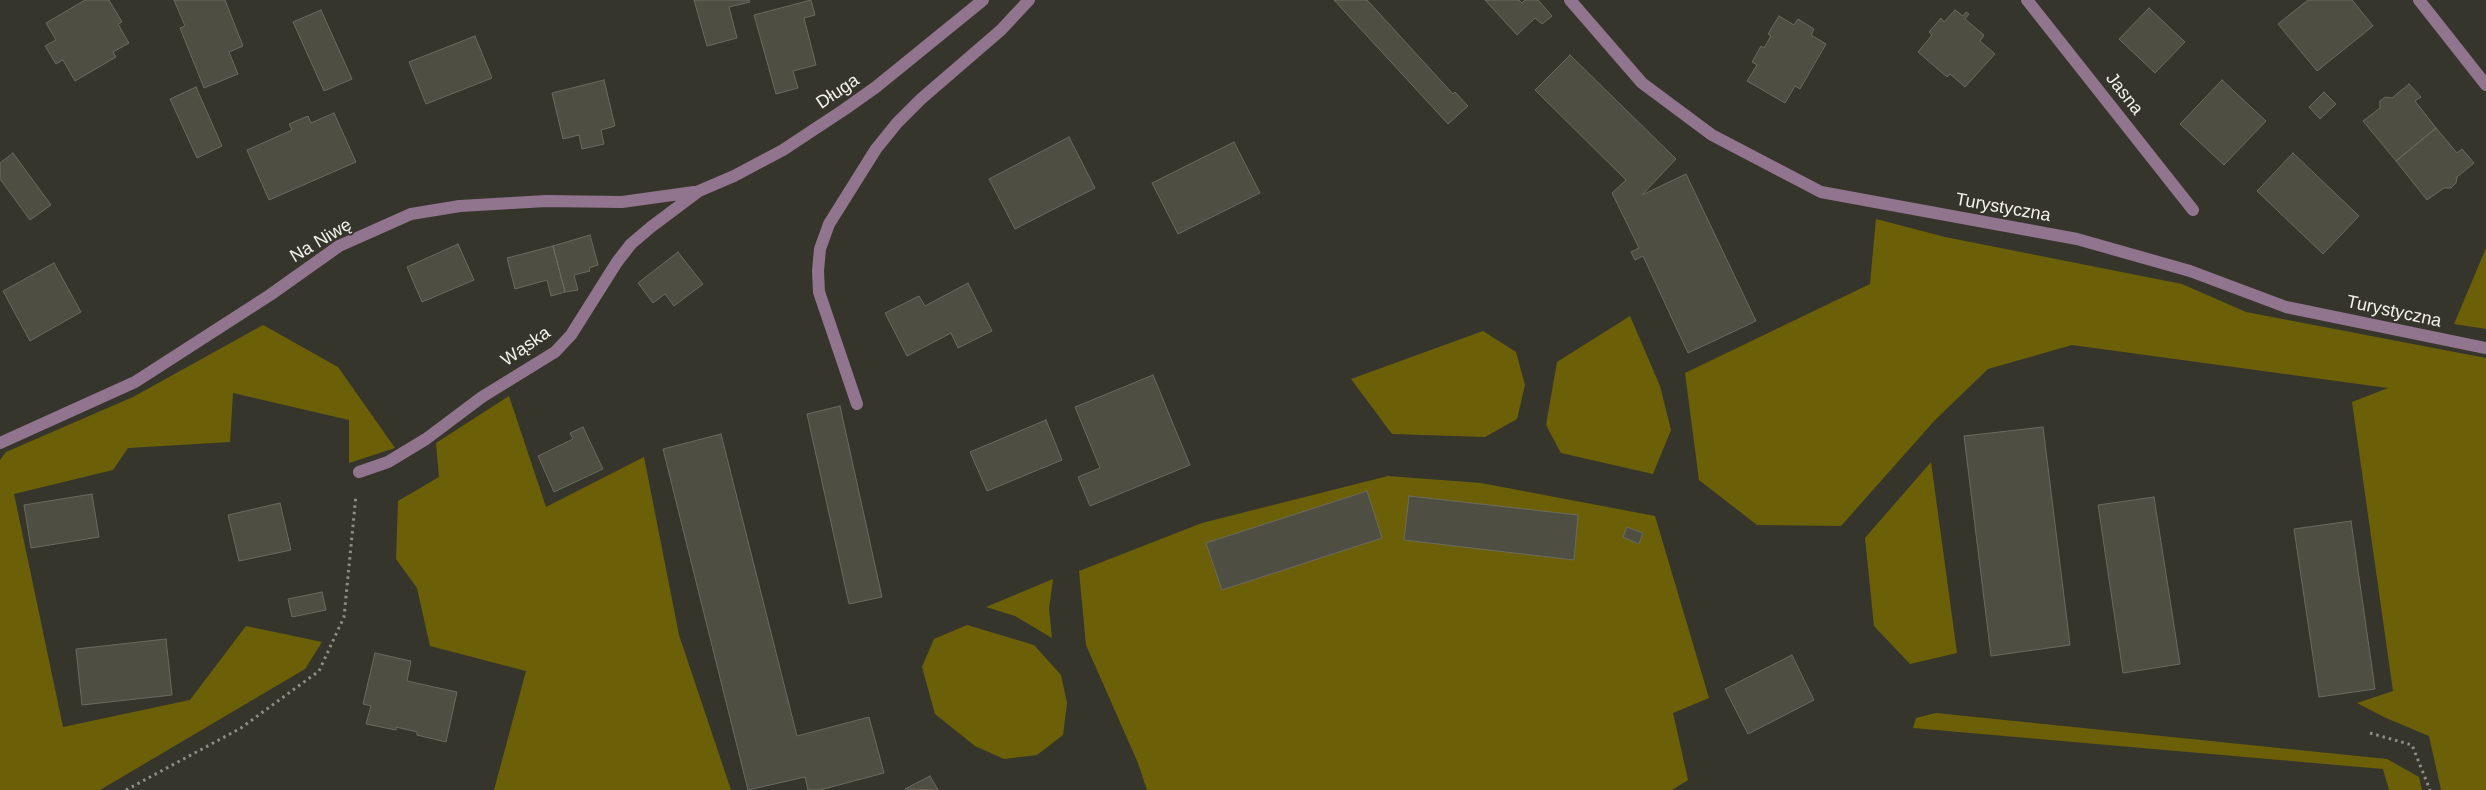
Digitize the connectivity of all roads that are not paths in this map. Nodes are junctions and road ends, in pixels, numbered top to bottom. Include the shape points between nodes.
1 (983, 0) edge
2 (1029, 0) edge
3 (1570, 0) edge
4 (2027, 0) edge
5 (2419, 0) edge
6 (2486, 85) edge
7 (699, 191) junction
8 (2193, 210) dead end
9 (2486, 348) edge
10 (857, 404) dead end
11 (0, 444) edge
12 (359, 472) road end

1 - 7 street, Długa via 844,109 783,150
2 - 10 street via 1001,30 897,124 876,149 829,224 820,249 819,292
3 - 9 street, Turystyczna via 1642,83 1712,135 1821,192 2077,239 2190,271 2286,307
4 - 8 street, Jasna
5 - 6 street
7 - 11 street, Na Niwę via 622,202 546,201 460,206 411,214 339,246 135,382
7 - 12 street, Wąska via 631,244 571,335 555,352 482,397 426,439 388,462

